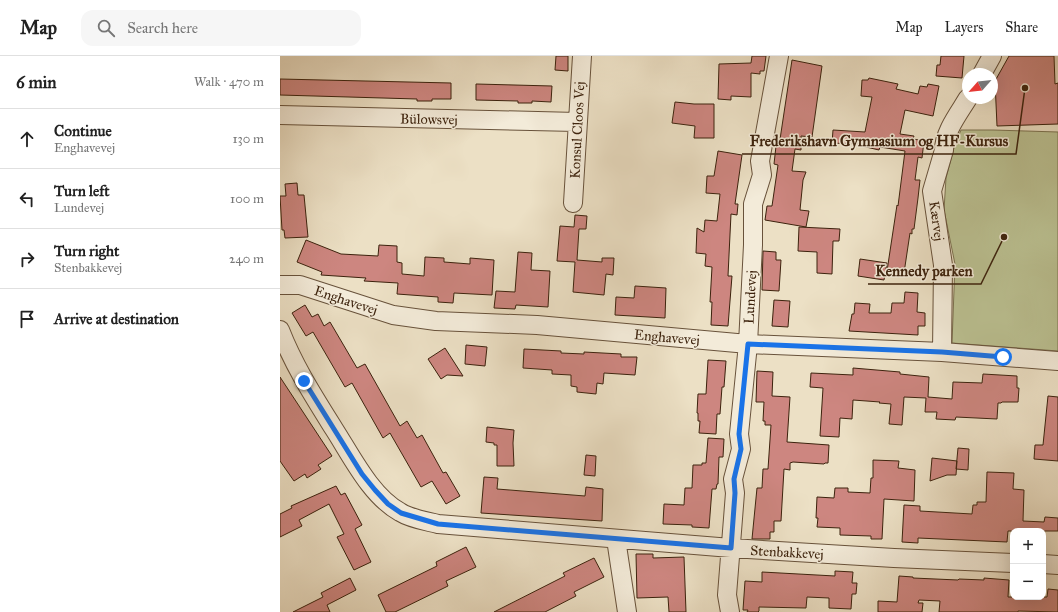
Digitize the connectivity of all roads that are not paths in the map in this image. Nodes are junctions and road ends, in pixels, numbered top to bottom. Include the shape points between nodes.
1 (582, 56) edge
2 (779, 56) edge
3 (992, 56) edge
4 (985, 68) edge
5 (964, 104) edge
6 (280, 115) edge
7 (577, 122) junction
8 (574, 203) dead end
9 (280, 285) edge
10 (280, 330) edge
11 (748, 344) junction
12 (942, 352) junction
13 (1058, 361) edge
14 (616, 539) junction
15 (731, 548) junction
16 (1010, 563) edge
17 (1046, 564) edge
18 (1058, 565) edge
19 (627, 612) edge
20 (730, 612) edge

1 - 7 street, Konsul Cloos Vej
2 - 11 street, Lundevej via 760,161 762,175 753,204
3 - 4 street
5 - 12 street, Kærvej via 944,144 932,191 943,265
6 - 7 street, Bülowsvej
7 - 8 street, Konsul Cloos Vej
9 - 11 street, Enghavevej via 300,285 393,315 436,321 537,325
10 - 14 street, Stenbakkevej via 304,381 362,474 388,504 401,513 438,524
11 - 12 street, Enghavevej
11 - 15 street, Lundevej via 739,434 741,449 734,479
12 - 13 street, Enghavevej
14 - 15 street, Stenbakkevej
14 - 19 street
15 - 16 street, Stenbakkevej
15 - 20 street, Lundevej via 727,595
17 - 18 street

